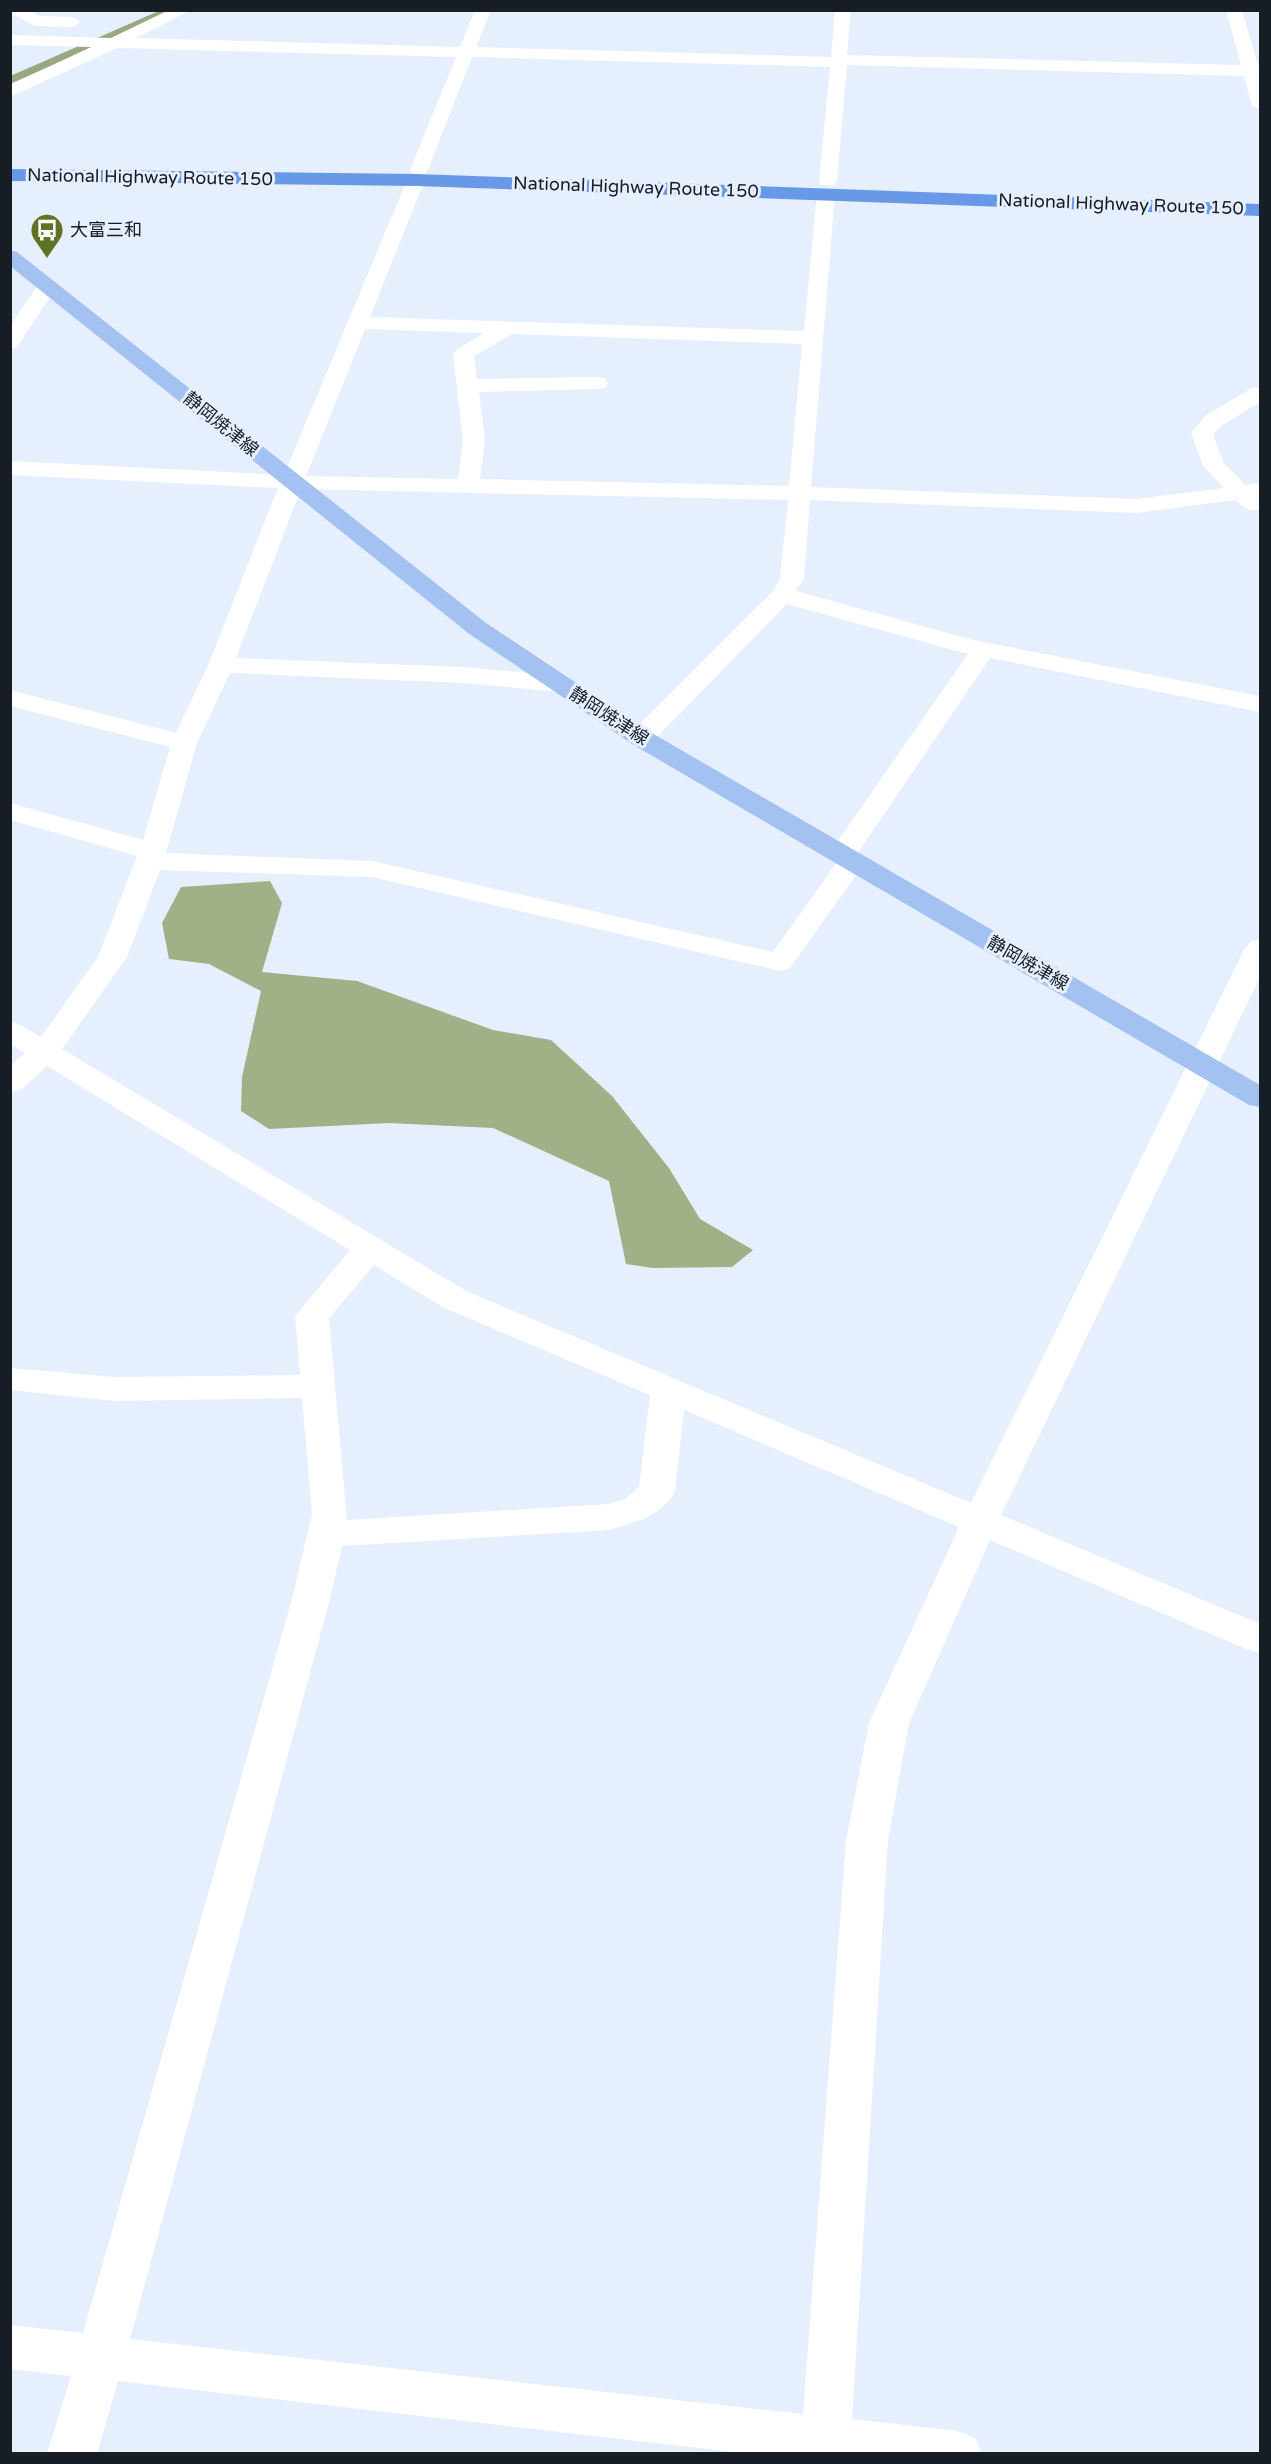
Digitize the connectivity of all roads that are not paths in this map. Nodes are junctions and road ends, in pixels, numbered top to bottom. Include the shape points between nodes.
1 (17, 10) edge
2 (183, 10) edge
3 (483, 10) edge
4 (843, 10) edge
5 (1234, 10) edge
6 (10, 40) edge
7 (62, 42) junction
8 (117, 44) junction
9 (466, 53) junction
10 (838, 61) junction
11 (1256, 71) edge
12 (10, 92) edge
13 (1260, 103) edge
14 (10, 162) edge
15 (10, 175) edge
16 (418, 175) junction
17 (827, 187) junction
18 (1260, 197) edge
19 (1260, 210) edge
20 (10, 256) edge
21 (47, 286) junction
22 (358, 323) junction
23 (508, 328) junction
24 (814, 338) junction
25 (10, 343) edge
26 (597, 383) dead end
27 (467, 386) junction
28 (1260, 393) edge
29 (10, 468) edge
30 (292, 482) junction
31 (468, 486) junction
32 (1252, 491) edge
33 (802, 493) junction
34 (1260, 512) edge
35 (782, 595) junction
36 (983, 650) junction
37 (221, 665) junction
38 (561, 684) junction
39 (15, 704) edge
40 (1260, 704) edge
41 (641, 738) junction
42 (184, 743) junction
43 (10, 811) edge
44 (151, 857) junction
45 (847, 858) junction
46 (1260, 948) edge
47 (1246, 1011) edge
48 (10, 1031) edge
49 (45, 1052) junction
50 (1205, 1065) junction
51 (10, 1083) edge
52 (1260, 1098) edge
53 (370, 1248) junction
54 (10, 1379) edge
55 (318, 1386) junction
56 (668, 1390) junction
57 (980, 1521) junction
58 (325, 1534) junction
59 (1260, 1639) edge
60 (10, 2347) edge
61 (101, 2357) junction
62 (825, 2447) edge
63 (72, 2454) edge
64 (957, 2454) edge

1 - 7 street via 35,21 93,25
2 - 8 street
3 - 9 street
4 - 10 street
5 - 11 street
6 - 7 street
7 - 8 street
8 - 9 street
8 - 12 street
9 - 10 street
9 - 16 street
10 - 11 street
10 - 17 street
11 - 13 street
14 - 16 highway, National Highway Route 150
15 - 16 highway, National Highway Route 150
16 - 17 highway, National Highway Route 150
16 - 22 street
17 - 18 highway, National Highway Route 150
17 - 19 highway, National Highway Route 150
17 - 24 street
20 - 21 main road, 静岡焼津線
21 - 25 street
21 - 30 main road, 静岡焼津線
22 - 23 street
22 - 30 street
23 - 24 street
23 - 27 street via 463,354
24 - 33 street
26 - 27 street
27 - 31 street via 474,440
28 - 32 street via 1213,421 1202,433 1214,466
29 - 30 street
30 - 31 street
30 - 37 street
30 - 38 main road, 静岡焼津線 via 477,628
31 - 33 street
32 - 33 street via 1136,506
32 - 34 street
33 - 35 street via 792,579
35 - 36 street
35 - 41 street
36 - 40 street
36 - 45 street
37 - 38 street via 462,675
37 - 42 street
38 - 41 main road, 静岡焼津線
39 - 42 street
41 - 45 main road, 静岡焼津線
42 - 44 street
43 - 44 street
44 - 45 street via 372,869 780,962
44 - 49 street via 112,957
45 - 50 main road, 静岡焼津線
46 - 47 street
47 - 50 street
48 - 49 street
49 - 51 street
49 - 53 street
50 - 52 main road, 静岡焼津線
50 - 57 street
53 - 55 street via 312,1316
53 - 56 street via 456,1300
54 - 55 street via 115,1389
55 - 58 street via 330,1514
56 - 57 street
56 - 58 street via 657,1492 638,1508 609,1517
57 - 59 street
57 - 62 street via 889,1723 867,1840
58 - 61 street via 311,1599
60 - 61 street
61 - 62 street
61 - 63 street
62 - 64 street

